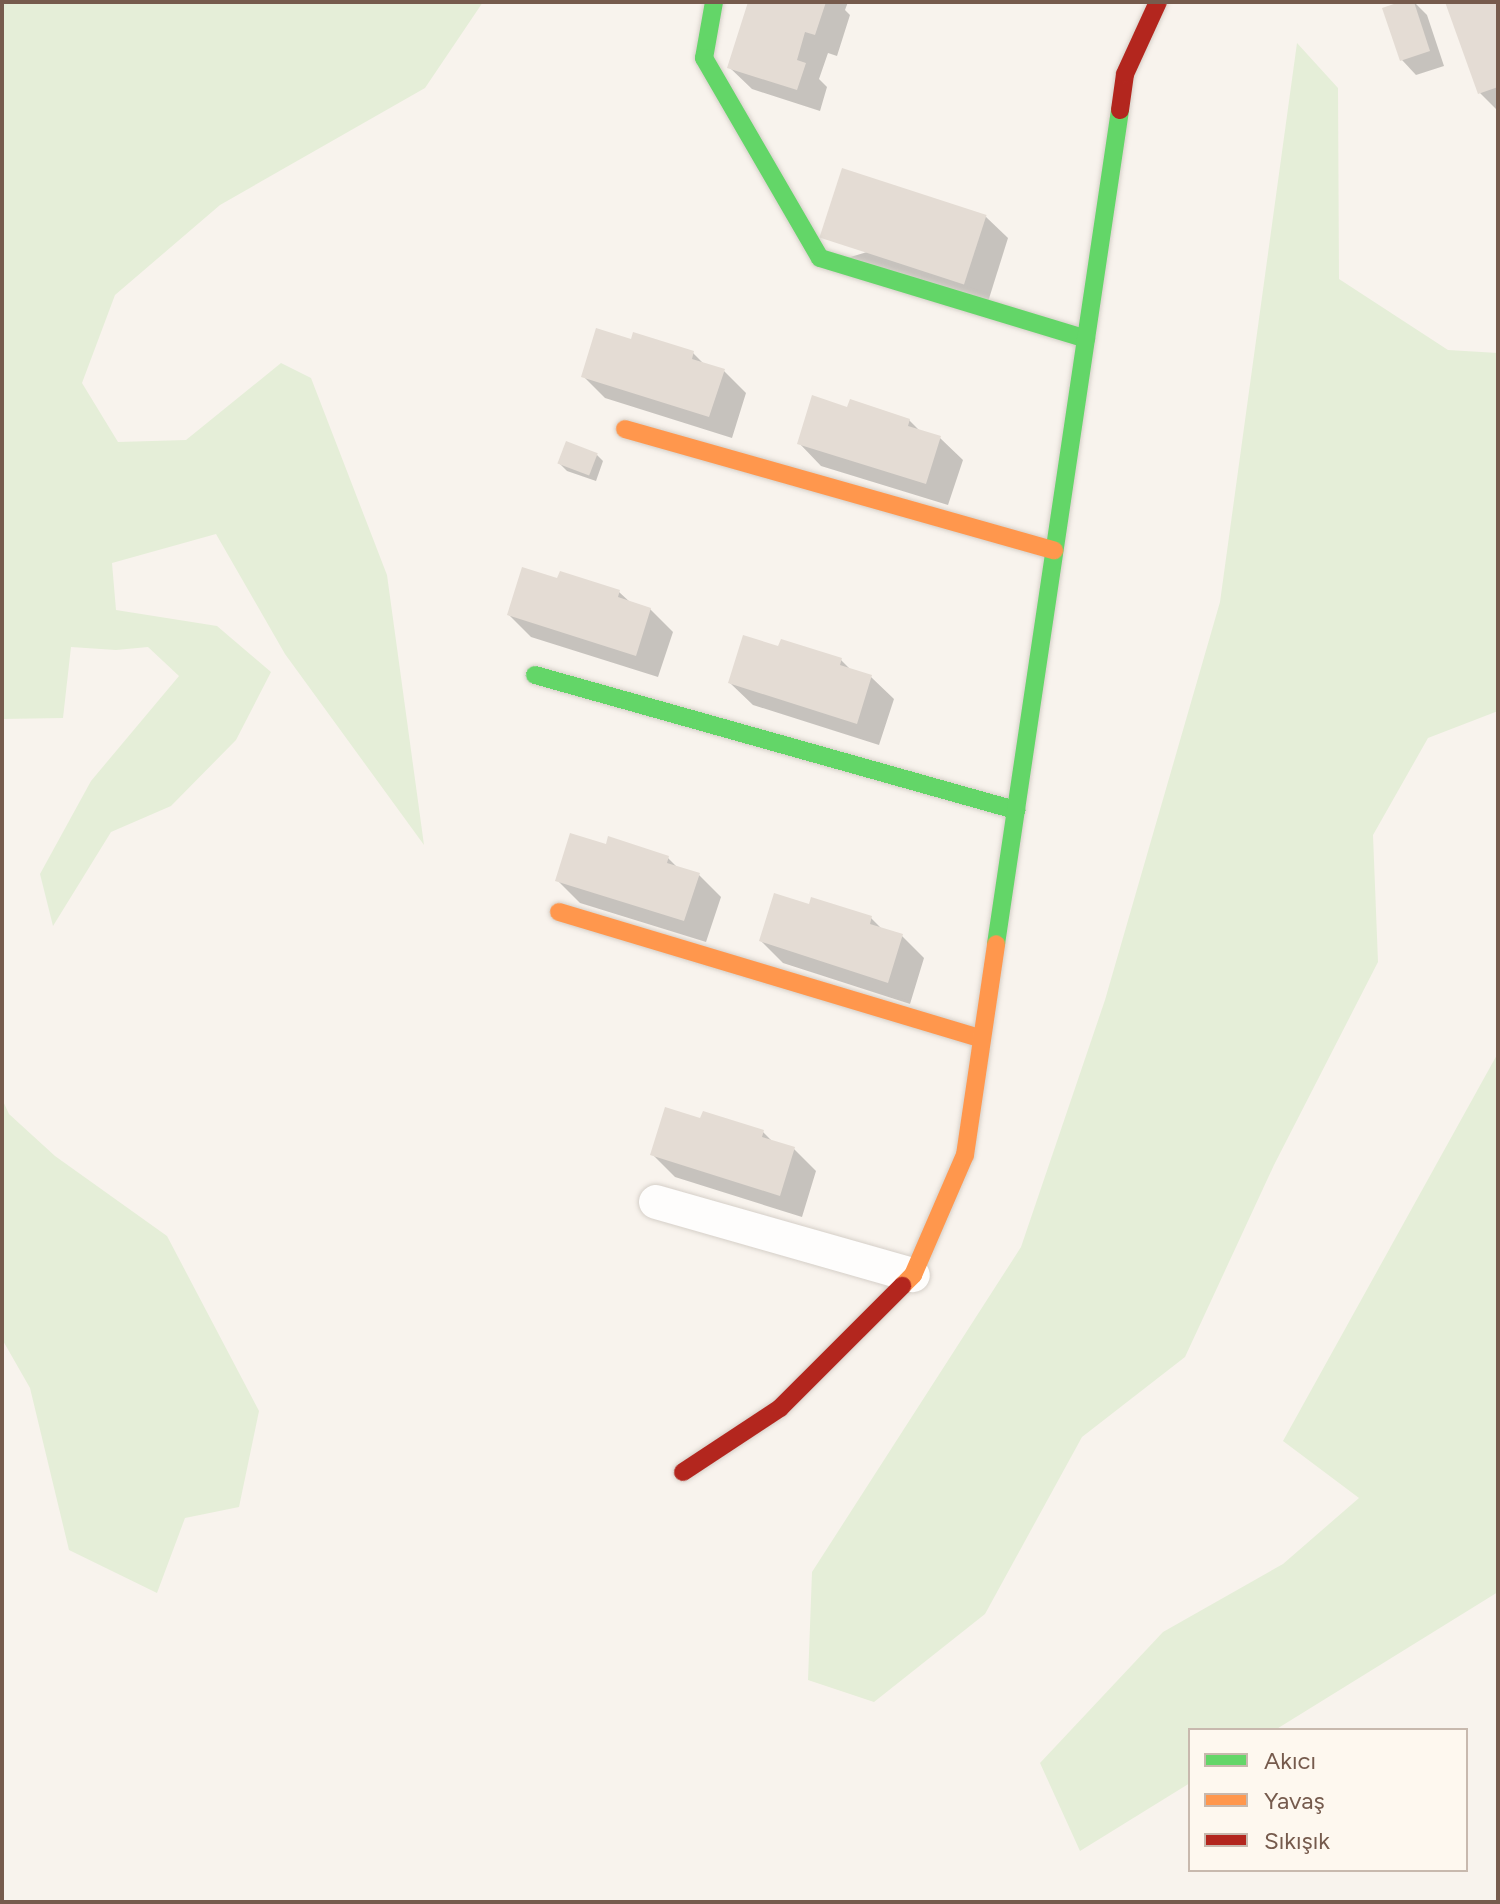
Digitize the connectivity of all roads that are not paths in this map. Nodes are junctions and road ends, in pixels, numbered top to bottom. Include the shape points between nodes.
1 (714, 2) edge
2 (1158, 2) edge
3 (1086, 339) junction
4 (625, 429) dead end
5 (1054, 550) junction
6 (535, 675) dead end
7 (1016, 810) junction
8 (559, 912) dead end
9 (980, 1038) junction
10 (656, 1202) dead end
11 (913, 1275) junction
12 (683, 1472) dead end

1 - 3 street via 704,58 820,258
2 - 3 street via 1125,74
3 - 5 street
4 - 5 street
5 - 7 street
6 - 7 street
7 - 9 street
8 - 9 street
9 - 11 street via 965,1155
10 - 11 street
11 - 12 street via 780,1408

